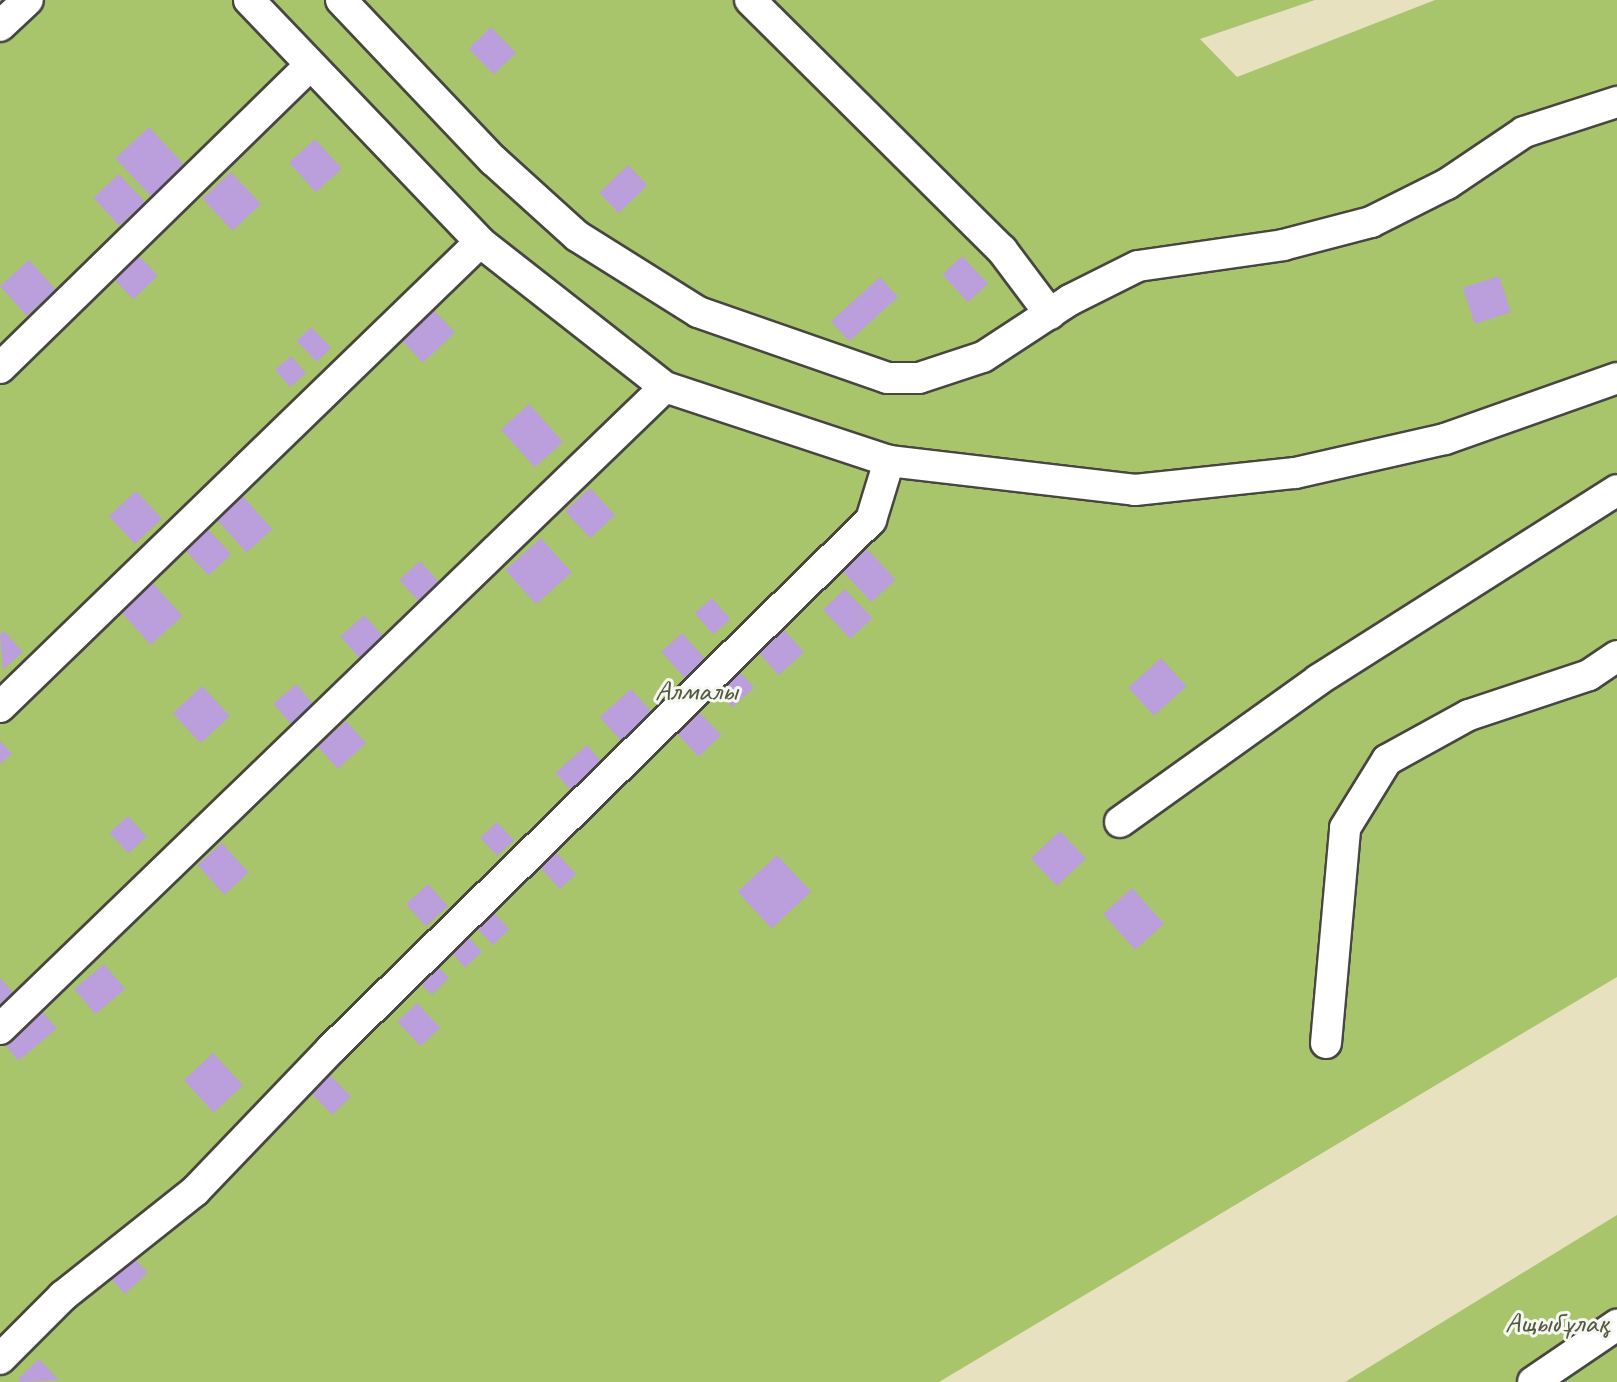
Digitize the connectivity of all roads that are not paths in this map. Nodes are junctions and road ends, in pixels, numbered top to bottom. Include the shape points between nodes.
1 (28, 0) edge
2 (249, 0) edge
3 (341, 0) edge
4 (750, 0) edge
5 (0, 26) edge
6 (310, 66) junction
7 (1617, 102) edge
8 (480, 242) junction
9 (1050, 314) junction
10 (0, 368) edge
11 (1614, 381) edge
12 (665, 387) junction
13 (889, 461) junction
14 (1617, 490) edge
15 (1617, 656) edge
16 (0, 707) edge
17 (1120, 822) dead end
18 (0, 1029) edge
19 (1326, 1042) dead end
20 (1617, 1325) edge
21 (0, 1359) edge
22 (1533, 1382) edge

1 - 5 street
2 - 6 street
3 - 9 street via 533,198 577,236 698,312 887,378 920,378 983,357
4 - 9 street via 986,233 1024,275
6 - 8 street
6 - 10 street
7 - 9 street via 1524,132 1447,184 1371,222 1283,245 1138,266
8 - 12 street
8 - 16 street
11 - 13 street via 1445,438 1295,473 1135,490
12 - 13 street
12 - 18 street
13 - 21 street via 871,520 331,1049 195,1191 63,1296
14 - 17 street via 1318,680
15 - 19 street via 1589,675 1469,715 1387,760 1346,828
20 - 22 street

